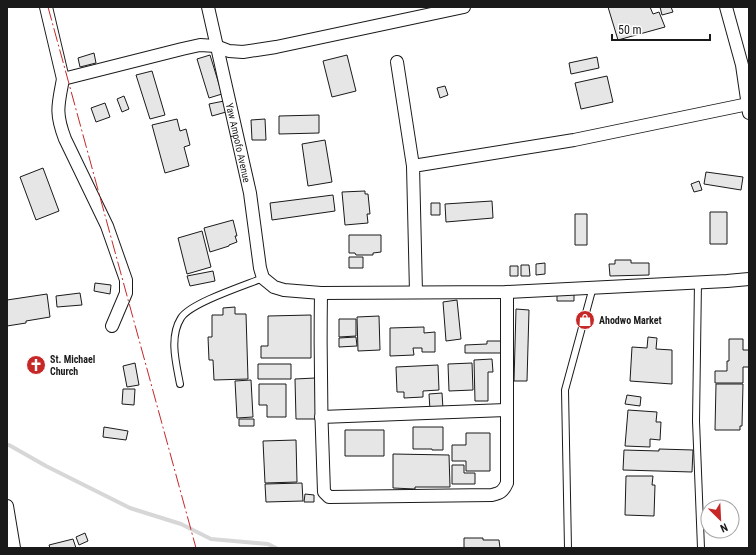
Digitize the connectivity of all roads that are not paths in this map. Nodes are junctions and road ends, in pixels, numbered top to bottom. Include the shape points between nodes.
1 (46, 7) edge
2 (208, 7) edge
3 (464, 7) edge
4 (726, 7) edge
5 (216, 46) junction
6 (397, 62) dead end
7 (63, 79) junction
8 (748, 108) edge
9 (413, 166) junction
10 (263, 278) junction
11 (749, 279) edge
12 (698, 282) junction
13 (592, 287) junction
14 (416, 292) junction
15 (507, 292) junction
16 (321, 293) junction
17 (112, 326) dead end
18 (180, 384) dead end
19 (506, 410) junction
20 (321, 418) junction
21 (7, 506) edge
22 (14, 548) edge
23 (568, 548) edge
24 (701, 548) edge

1 - 7 street
2 - 5 street, Yaw Ampofo Avenue
3 - 5 street via 276,48 243,52
4 - 8 street via 742,65
5 - 7 street via 182,48
5 - 10 street, Yaw Ampofo Avenue via 250,193
6 - 9 street
7 - 17 street via 57,107 59,124 107,226 126,280 126,293
8 - 9 street
9 - 14 street
10 - 16 street via 274,287 284,290
10 - 18 lane via 196,306 181,317 174,349
11 - 12 street
12 - 13 street
12 - 24 lane via 696,421
13 - 15 street
13 - 23 lane via 566,390
14 - 15 street
14 - 16 street
15 - 19 street
16 - 20 street
19 - 20 street
19 - 20 street via 507,483 501,492 492,495 329,497 324,492
21 - 22 street

